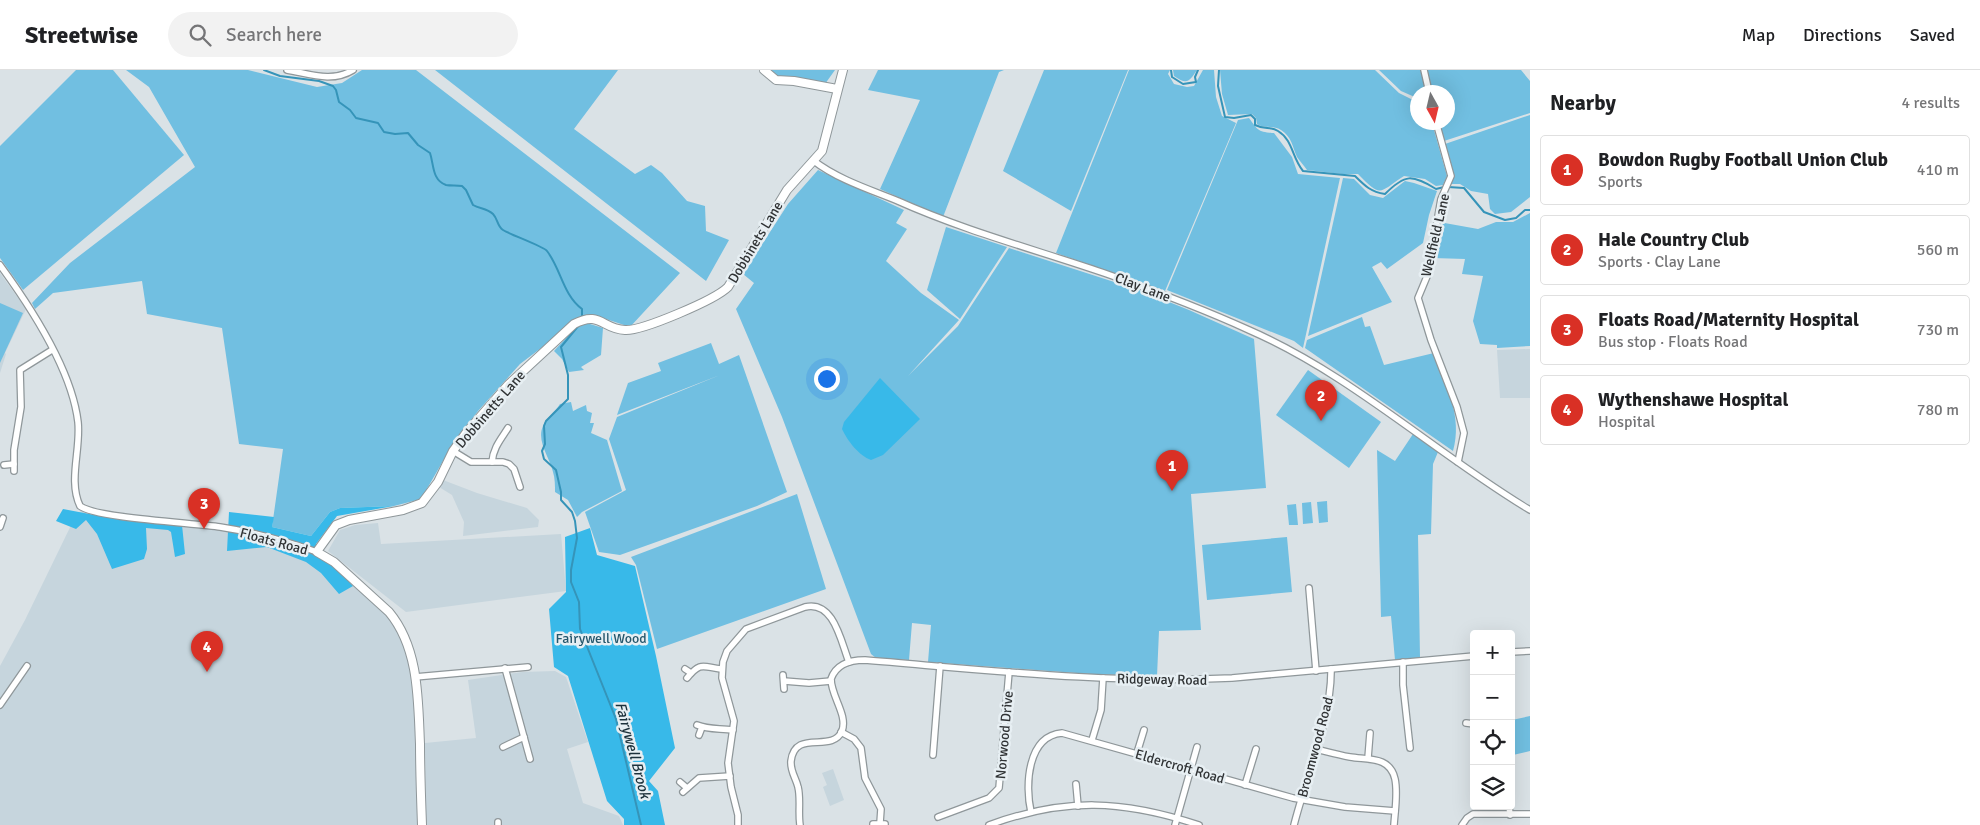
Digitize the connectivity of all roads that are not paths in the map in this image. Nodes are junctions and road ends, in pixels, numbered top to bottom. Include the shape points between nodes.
1 (287, 70) edge
2 (353, 70) edge
3 (764, 70) edge
4 (842, 70) edge
5 (1424, 70) edge
6 (1427, 85) edge
7 (837, 89) junction
8 (1438, 130) edge
9 (814, 161) junction
10 (0, 265) edge
11 (574, 324) joint
12 (52, 350) junction
13 (508, 428) dead end
14 (454, 451) junction
15 (492, 462) junction
16 (1458, 462) junction
17 (14, 464) junction
18 (4, 465) dead end
19 (14, 471) dead end
20 (520, 487) dead end
21 (1530, 510) edge
22 (3, 518) dead end
23 (0, 528) edge
24 (317, 552) junction
25 (1309, 588) dead end
26 (1530, 651) edge
27 (1515, 652) edge
28 (1470, 656) edge
29 (849, 662) junction
30 (1404, 662) junction
31 (27, 666) dead end
32 (940, 666) junction
33 (528, 667) dead end
34 (505, 668) junction
35 (685, 669) dead end
36 (722, 669) junction
37 (1331, 669) junction
38 (1316, 671) junction
39 (1009, 672) junction
40 (415, 677) junction
41 (1103, 678) junction
42 (831, 681) junction
43 (784, 688) dead end
44 (0, 705) edge
45 (1466, 723) dead end
46 (1470, 724) edge
47 (1145, 729) dead end
48 (733, 730) junction
49 (841, 732) junction
50 (1370, 732) dead end
51 (699, 735) dead end
52 (524, 737) junction
53 (1092, 740) junction
54 (503, 746) dead end
55 (1198, 746) dead end
56 (1410, 748) dead end
57 (1256, 749) dead end
58 (1316, 749) junction
59 (1137, 753) junction
60 (933, 755) dead end
61 (1368, 758) junction
62 (530, 759) dead end
63 (1192, 769) junction
64 (730, 776) junction
65 (680, 782) dead end
66 (1076, 783) dead end
67 (1245, 784) junction
68 (1301, 800) junction
69 (1078, 806) junction
70 (1509, 810) edge
71 (1395, 811) junction
72 (1031, 812) junction
73 (1530, 814) edge
74 (1510, 815) junction
75 (938, 817) dead end
76 (1178, 818) junction
77 (883, 823) edge
78 (873, 824) edge
79 (422, 825) edge
80 (738, 825) edge
81 (800, 825) edge
82 (989, 825) edge
83 (1176, 825) edge
84 (1199, 825) edge
85 (1294, 825) edge
86 (1394, 825) edge
87 (1462, 825) edge

1 - 2 street via 330,78
3 - 7 street via 776,80
4 - 7 street
5 - 6 street
7 - 9 street via 826,140
8 - 16 street, Wellfield Lane via 1451,176 1441,199 1428,274 1418,298 1464,433
9 - 11 street, Dobbinets Lane via 787,190 723,292 634,330 616,328 593,318
9 - 16 street, Clay Lane via 930,215 1115,277 1290,348
10 - 12 street
11 - 14 street, Dobbinetts Lane via 508,385
12 - 17 street via 20,370 21,407
12 - 24 street, Floats Road via 76,408 75,490 83,508 119,516 252,533
13 - 15 street via 495,447
14 - 15 street via 471,462
14 - 24 street, Dobbinetts Lane via 438,482 422,502 413,508 336,525
15 - 20 street via 503,462 514,469
16 - 21 street, Clay Lane via 1489,486
17 - 18 street
17 - 19 street
22 - 23 street
24 - 40 street, Floats Road via 334,562 396,620 406,640
25 - 38 street
26 - 27 street
28 - 30 street, Ridgeway Road
29 - 32 street, Ridgeway Road via 865,660
29 - 36 street via 831,616 822,608 813,606 746,629 728,652
29 - 42 street via 836,670
30 - 37 street, Ridgeway Road
30 - 56 street via 1403,685
31 - 44 street
32 - 39 street, Ridgeway Road
32 - 60 street
33 - 34 street
34 - 40 street
34 - 52 street
35 - 36 street via 689,676 701,666
36 - 48 street
37 - 38 street, Ridgeway Road
37 - 58 street, Broomwood Road via 1330,689
38 - 41 street, Ridgeway Road via 1224,679
39 - 41 street, Ridgeway Road
39 - 75 street, Norwood Drive via 999,788 989,798
40 - 79 street, Floats Road via 418,686
41 - 53 street via 1101,710
42 - 43 street via 809,683 784,678
42 - 49 street via 843,722
45 - 46 street
47 - 59 street
48 - 51 street via 700,726
48 - 64 street via 728,759
49 - 77 street via 854,739 861,748 865,778 881,809
49 - 81 street via 830,741 804,743 792,756 791,767 799,791
50 - 61 street
52 - 54 street
52 - 62 street
53 - 59 street, Eldercroft Road
53 - 72 street, Eldercroft Road via 1062,732 1041,742 1028,781
55 - 63 street
57 - 67 street
58 - 61 street
58 - 68 street, Broomwood Road
59 - 63 street, Eldercroft Road
61 - 71 street via 1383,762 1393,774
63 - 67 street, Eldercroft Road
63 - 76 street
64 - 65 street via 699,778 685,790
64 - 80 street
66 - 69 street
67 - 68 street, Eldercroft Road
68 - 71 street, Eldercroft Road
68 - 85 street, Broomwood Road
69 - 72 street
69 - 76 street via 1126,806
70 - 74 street
71 - 86 street
72 - 82 street
73 - 74 street
74 - 87 street via 1473,814
76 - 83 street
76 - 84 street
77 - 78 street

